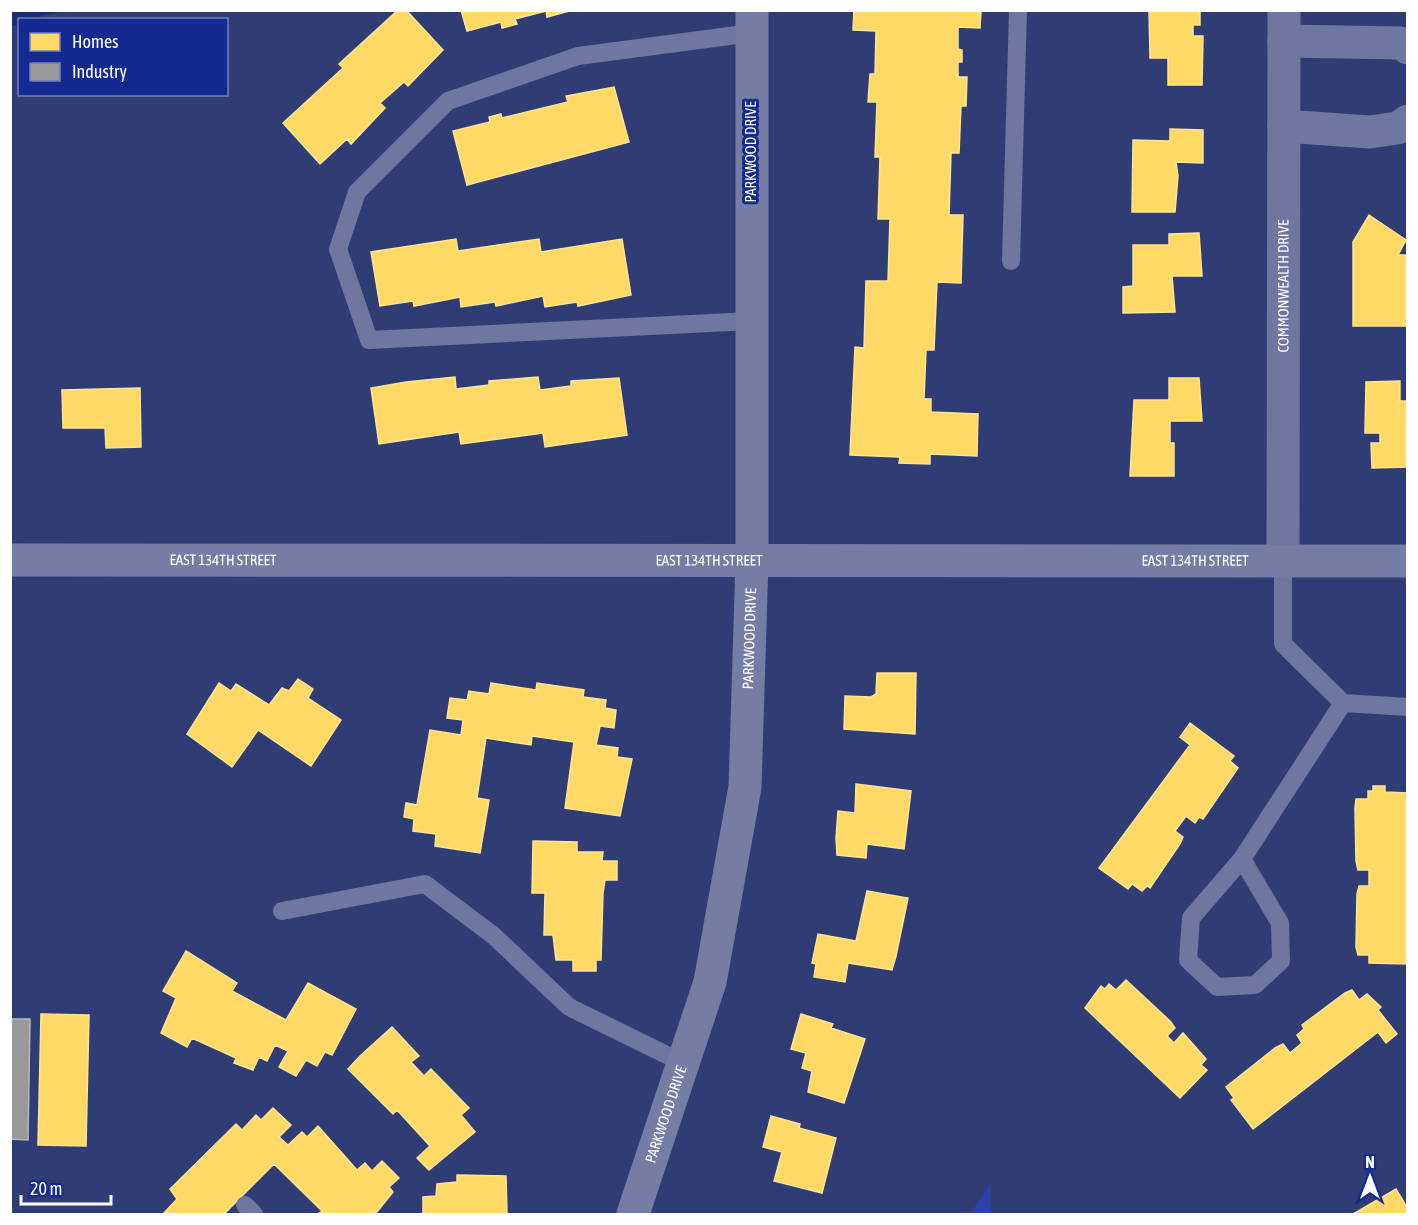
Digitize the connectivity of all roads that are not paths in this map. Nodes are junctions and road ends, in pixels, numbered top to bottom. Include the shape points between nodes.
1 (1018, 10) edge
2 (752, 22) edge
3 (1284, 26) edge
4 (1407, 48) edge
5 (1407, 121) edge
6 (1284, 126) junction
7 (1011, 261) dead end
8 (751, 321) junction
9 (10, 560) edge
10 (752, 561) junction
11 (1407, 561) edge
12 (1283, 562) junction
13 (1343, 703) junction
14 (1407, 707) edge
15 (1242, 859) junction
16 (282, 911) dead end
17 (683, 1063) junction
18 (633, 1215) edge

1 - 7 lane
2 - 8 street, PARKWOOD DRIVE
2 - 8 lane via 578,56 448,101 357,192 338,249 369,340
3 - 4 street via 1401,43
3 - 6 street, COMMONWEALTH DRIVE
5 - 6 street via 1398,128 1369,132
6 - 12 street, COMMONWEALTH DRIVE
8 - 10 street, PARKWOOD DRIVE
9 - 10 street, EAST 134TH STREET
10 - 12 street, EAST 134TH STREET
10 - 17 street, PARKWOOD DRIVE via 746,787 710,982
11 - 12 street, EAST 134TH STREET
12 - 13 lane via 1284,644
13 - 14 lane
13 - 15 lane
15 - 15 lane via 1191,918 1188,960 1217,987 1255,985 1281,961 1280,923
16 - 17 lane via 425,884 494,936 569,1007
17 - 18 street, PARKWOOD DRIVE

